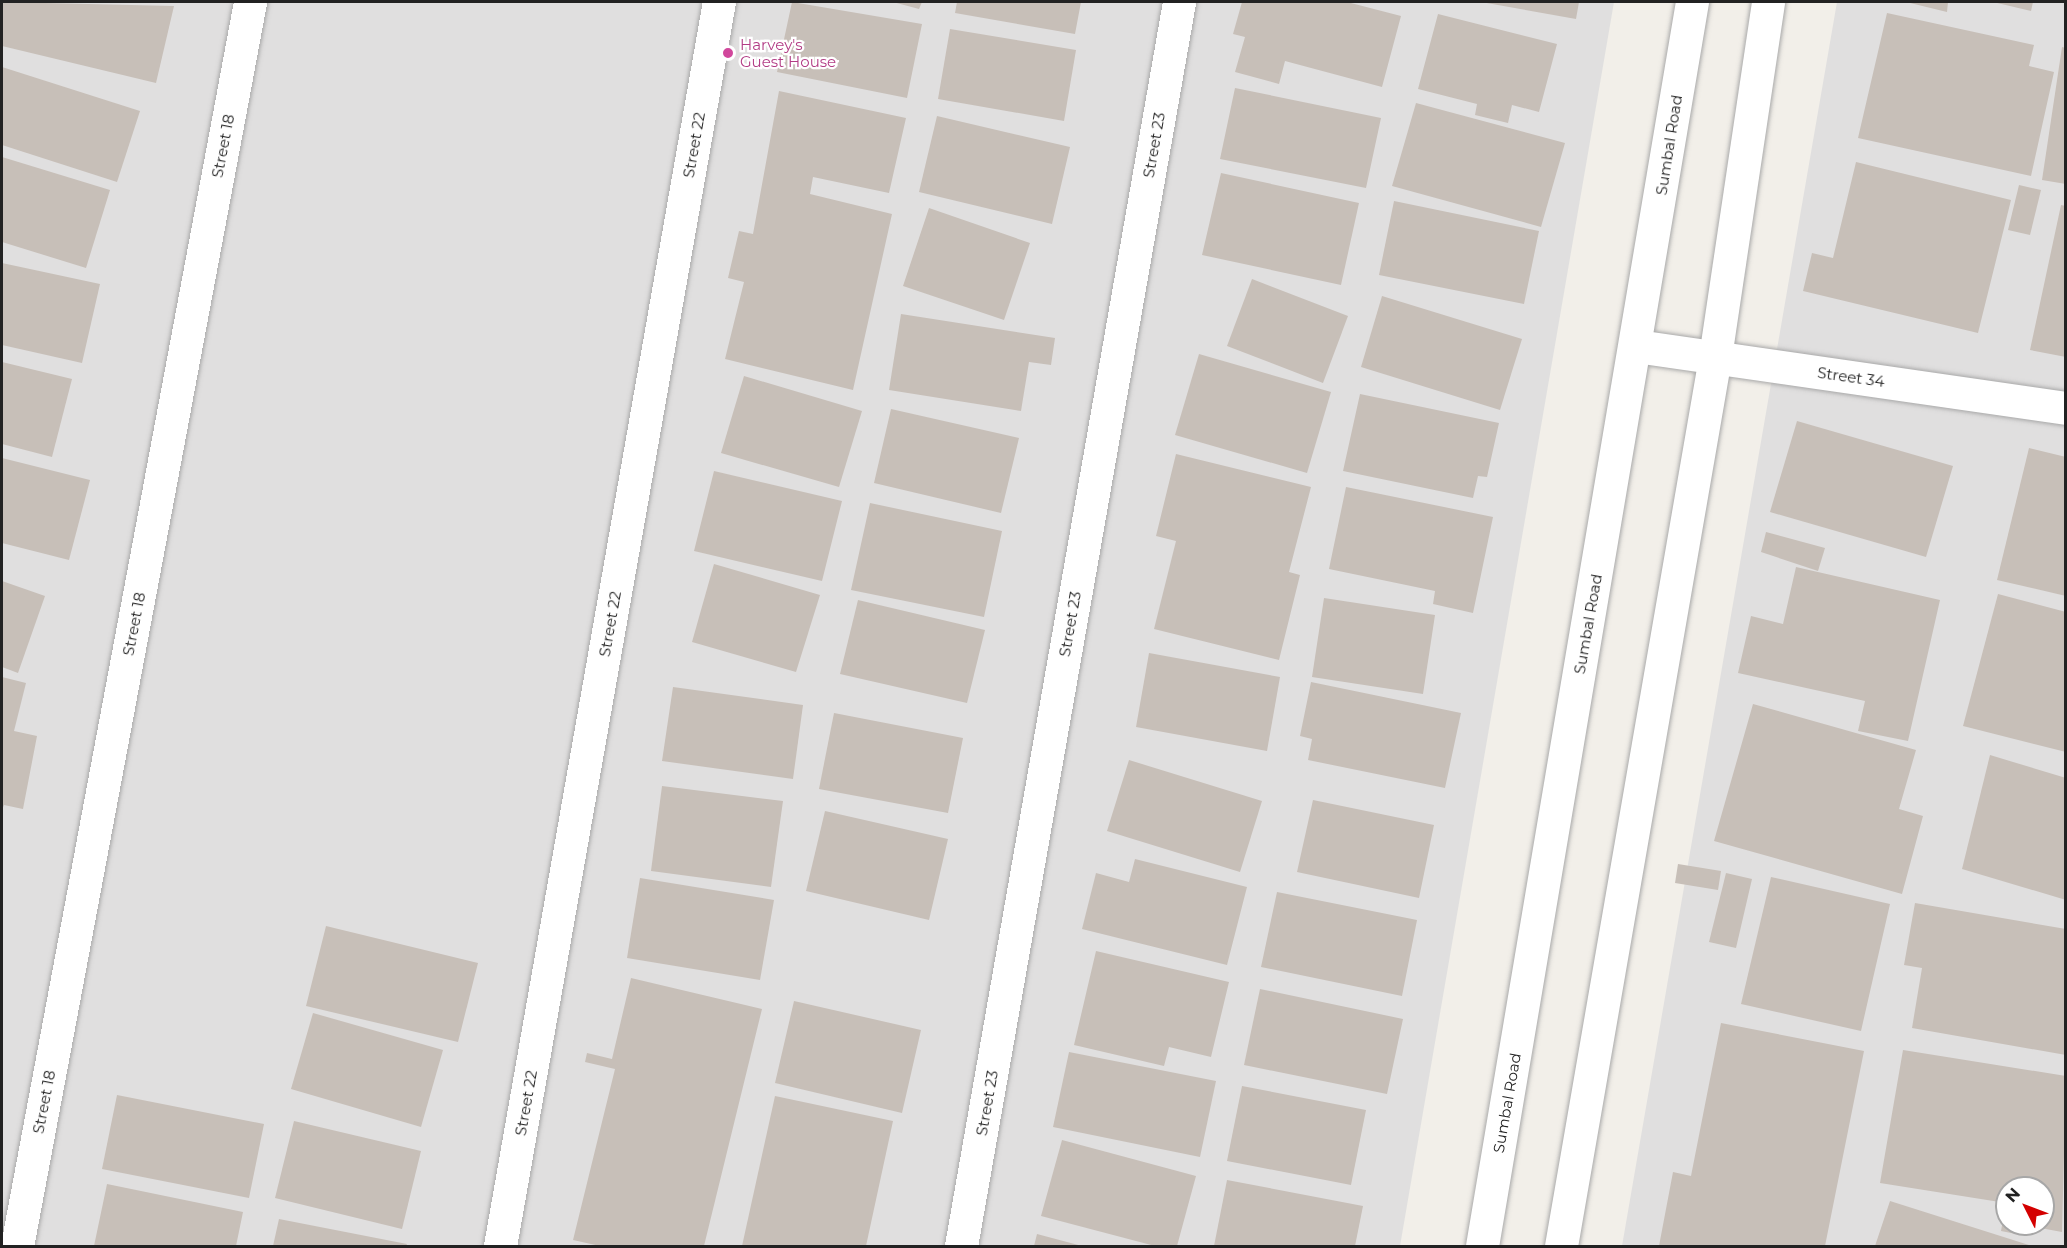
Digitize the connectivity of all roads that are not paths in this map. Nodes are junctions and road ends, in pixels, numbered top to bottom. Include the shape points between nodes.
1 (250, 2) edge
2 (719, 2) edge
3 (1179, 2) edge
4 (1692, 2) edge
5 (1768, 2) edge
6 (1636, 346) junction
7 (1715, 357) junction
8 (2066, 408) edge
9 (17, 1246) edge
10 (500, 1246) edge
11 (962, 1246) edge
12 (1482, 1246) edge
13 (1561, 1246) edge

1 - 9 street, Street 18
2 - 10 street, Street 22
3 - 11 street, Street 23
4 - 6 street, Sumbal Road
5 - 7 street
6 - 7 street, Street 34
6 - 12 street, Sumbal Road
7 - 8 street, Street 34
7 - 13 street

